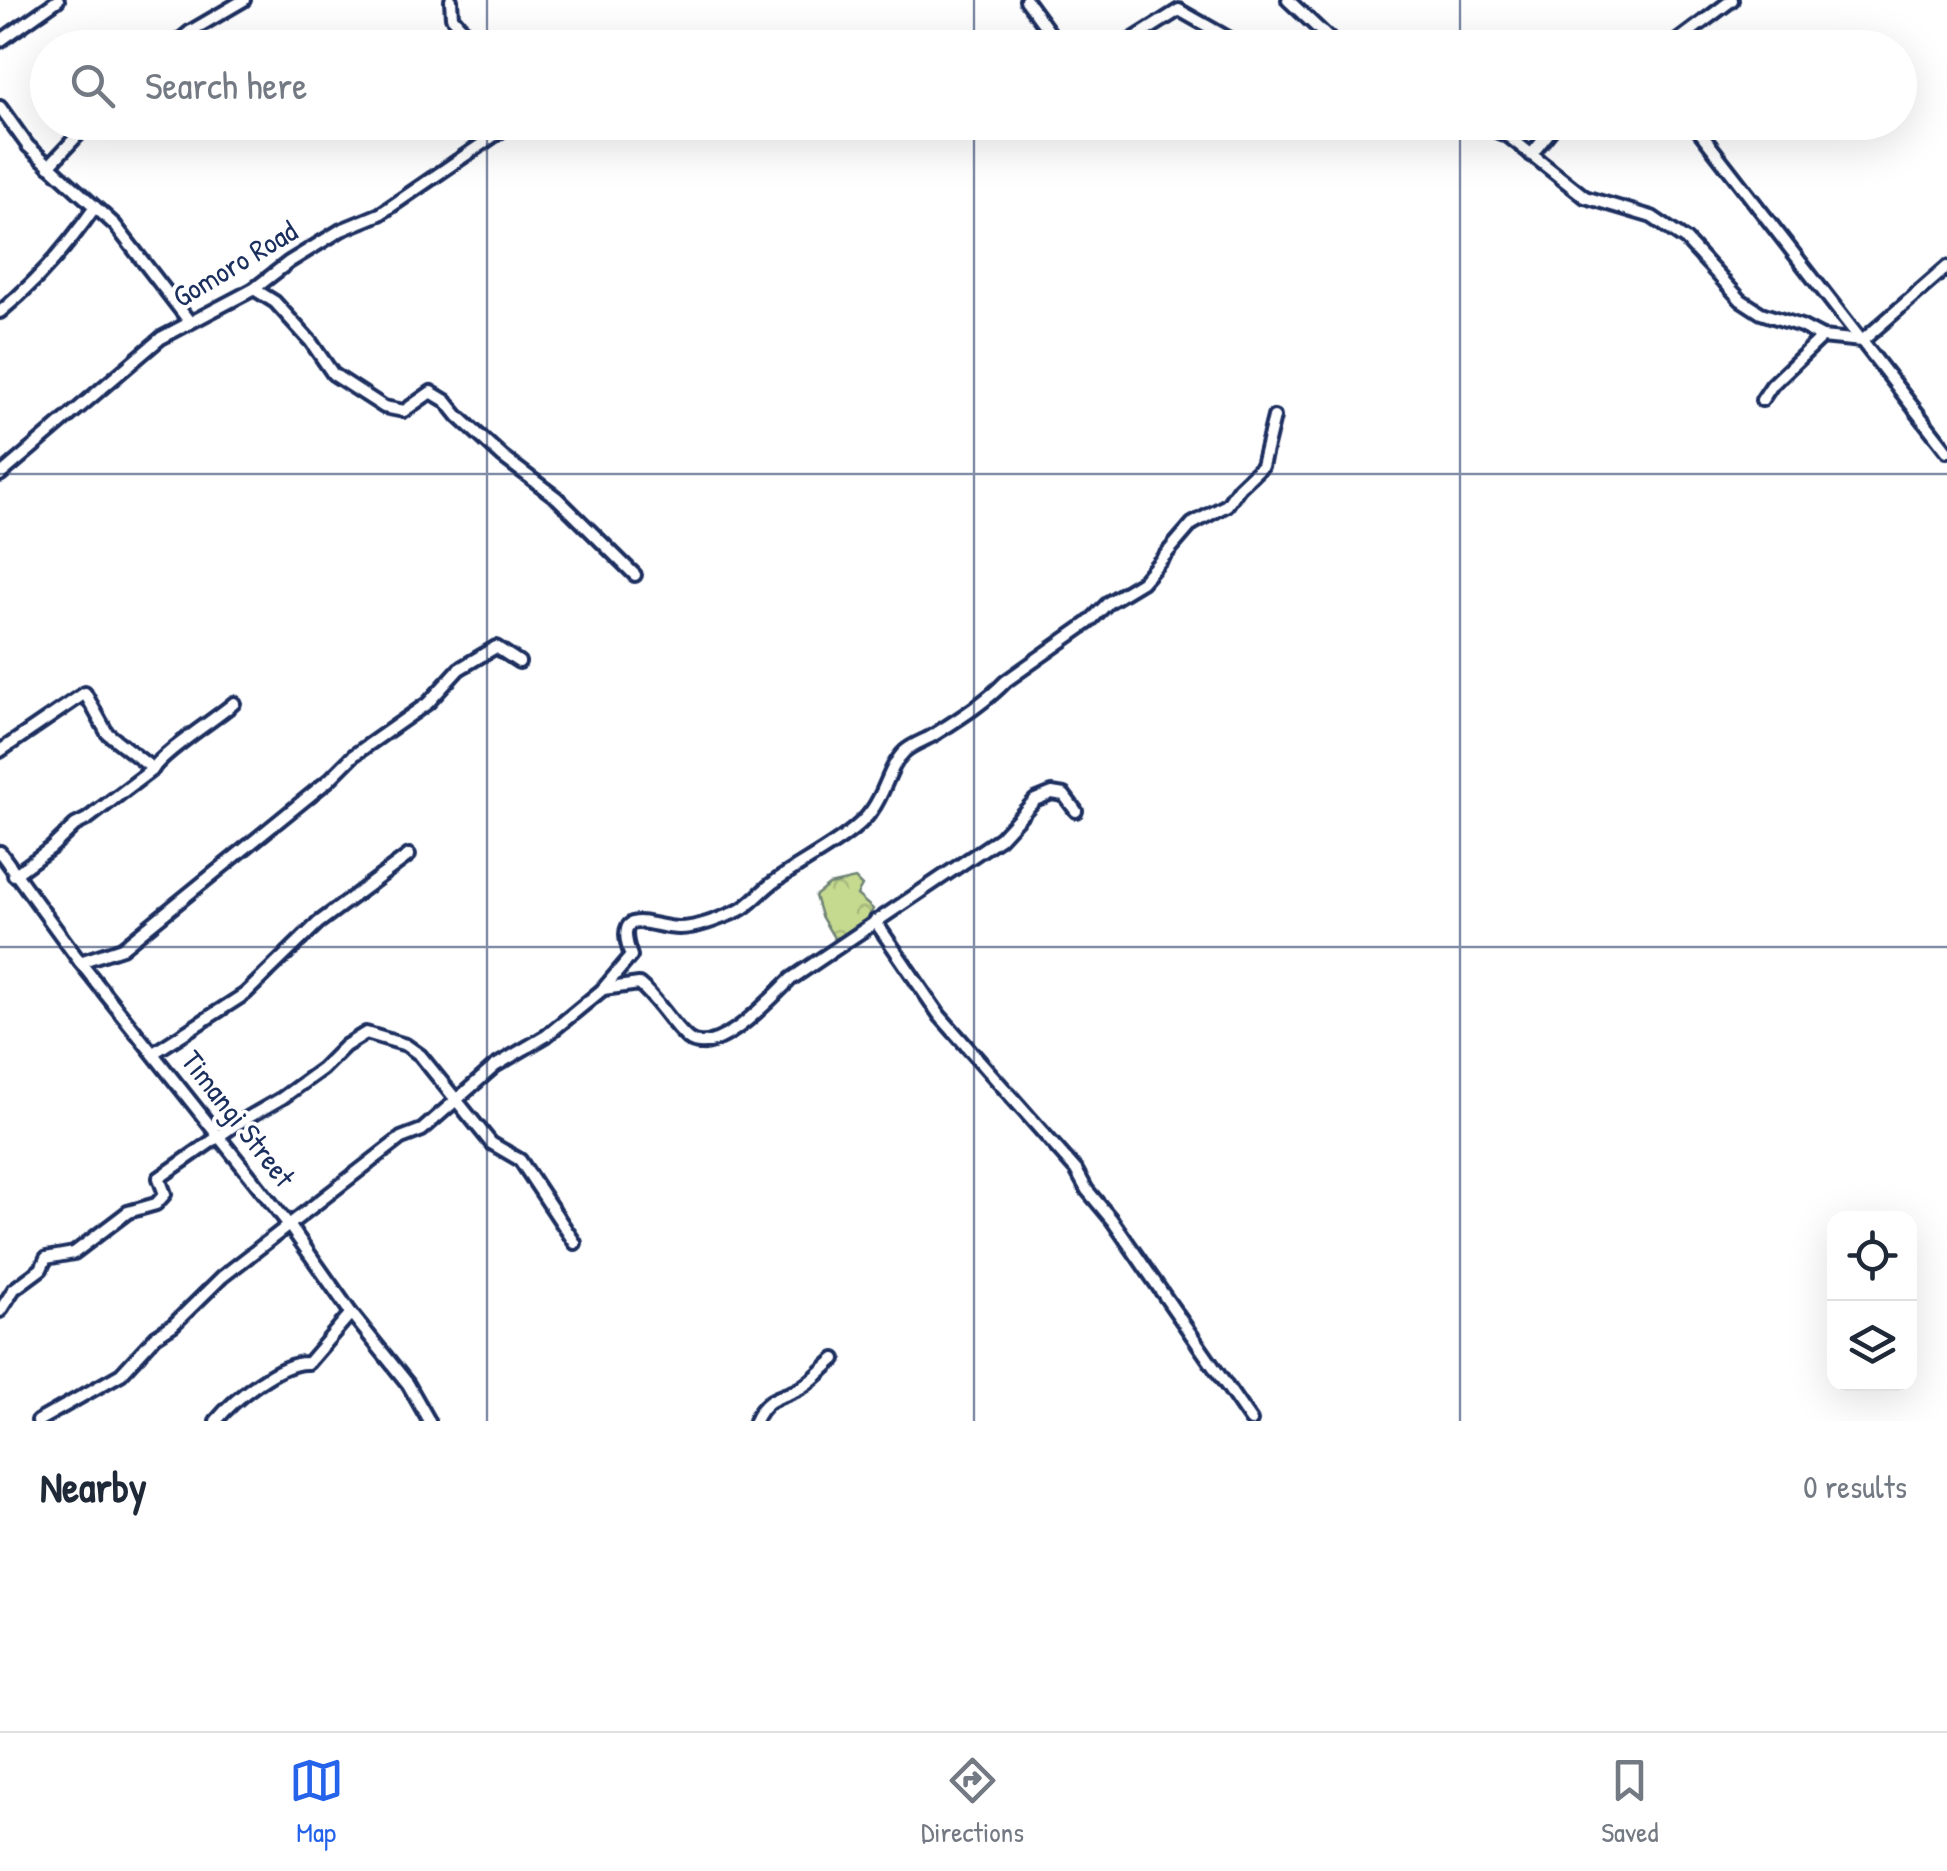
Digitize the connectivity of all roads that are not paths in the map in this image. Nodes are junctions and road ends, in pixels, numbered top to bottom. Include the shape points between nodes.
1 (58, 0) edge
2 (244, 0) edge
3 (451, 0) edge
4 (1026, 0) edge
5 (1288, 0) edge
6 (1732, 0) edge
7 (193, 30) edge
8 (464, 30) edge
9 (1048, 30) edge
10 (1148, 30) edge
11 (1214, 30) edge
12 (1320, 30) edge
13 (1692, 30) edge
14 (0, 41) edge
15 (0, 107) edge
16 (73, 140) edge
17 (488, 140) edge
18 (1513, 140) edge
19 (1543, 140) edge
20 (1706, 140) edge
21 (1531, 155) junction
22 (49, 166) junction
23 (95, 207) junction
24 (1947, 267) edge
25 (254, 289) junction
26 (0, 312) edge
27 (188, 321) junction
28 (1822, 337) junction
29 (1862, 342) junction
30 (1762, 400) dead end
31 (1274, 417) dead end
32 (1947, 452) edge
33 (0, 475) edge
34 (635, 574) dead end
35 (519, 662) dead end
36 (234, 703) dead end
37 (0, 751) edge
38 (154, 769) junction
39 (1076, 811) dead end
40 (0, 852) edge
41 (409, 855) dead end
42 (14, 875) junction
43 (875, 921) junction
44 (80, 962) junction
45 (602, 990) junction
46 (154, 1052) junction
47 (456, 1102) junction
48 (219, 1138) junction
49 (289, 1225) junction
50 (576, 1243) dead end
51 (0, 1310) edge
52 (351, 1313) junction
53 (835, 1360) dead end
54 (38, 1421) edge
55 (216, 1421) edge
56 (429, 1421) edge
57 (755, 1421) edge
58 (1250, 1421) edge

1 - 14 street
2 - 7 street
3 - 8 street via 452,17
4 - 9 street
5 - 12 street
6 - 13 street
10 - 11 street via 1179,10
15 - 22 street
16 - 22 street
17 - 25 street, Gomoro Road
18 - 21 street
19 - 21 street
20 - 29 street
21 - 28 street via 1585,196 1652,217 1686,240 1761,313
22 - 23 street
23 - 26 street via 66,248
23 - 27 street
24 - 29 street
25 - 27 street, Gomoro Road
25 - 34 street via 275,302 333,374 384,407 404,411 432,392 446,400
27 - 33 street, Gomoro Road
28 - 29 street
28 - 30 street
29 - 32 street
31 - 45 street via 1262,466 1220,512 1192,524 1142,582 994,694 910,746 894,762 871,813 742,909 678,928 646,920 627,928 631,956
35 - 44 street via 496,647 459,669 428,703 354,755 122,948
36 - 38 street via 159,758
37 - 38 street via 85,693 107,733
38 - 42 street
39 - 43 street via 1064,795 1036,800 1000,838
40 - 42 street, Timangi Street
41 - 46 street via 318,922 245,994
42 - 44 street, Timangi Street
43 - 45 street via 791,979 739,1028 705,1044 691,1042 639,984
43 - 58 street via 940,1016 1076,1170
44 - 46 street, Timangi Street
45 - 47 street via 494,1066
46 - 48 street, Timangi Street
47 - 48 street via 406,1044 366,1033
47 - 49 street
47 - 50 street via 490,1143 520,1160
48 - 49 street, Timangi Street
48 - 51 street via 158,1178 165,1194 156,1204 128,1212 74,1253 46,1258
49 - 52 street, Timangi Street
49 - 54 street via 222,1277 121,1374
52 - 55 street via 308,1363 256,1386
52 - 56 street, Timangi Street
53 - 57 street via 800,1390 779,1395

